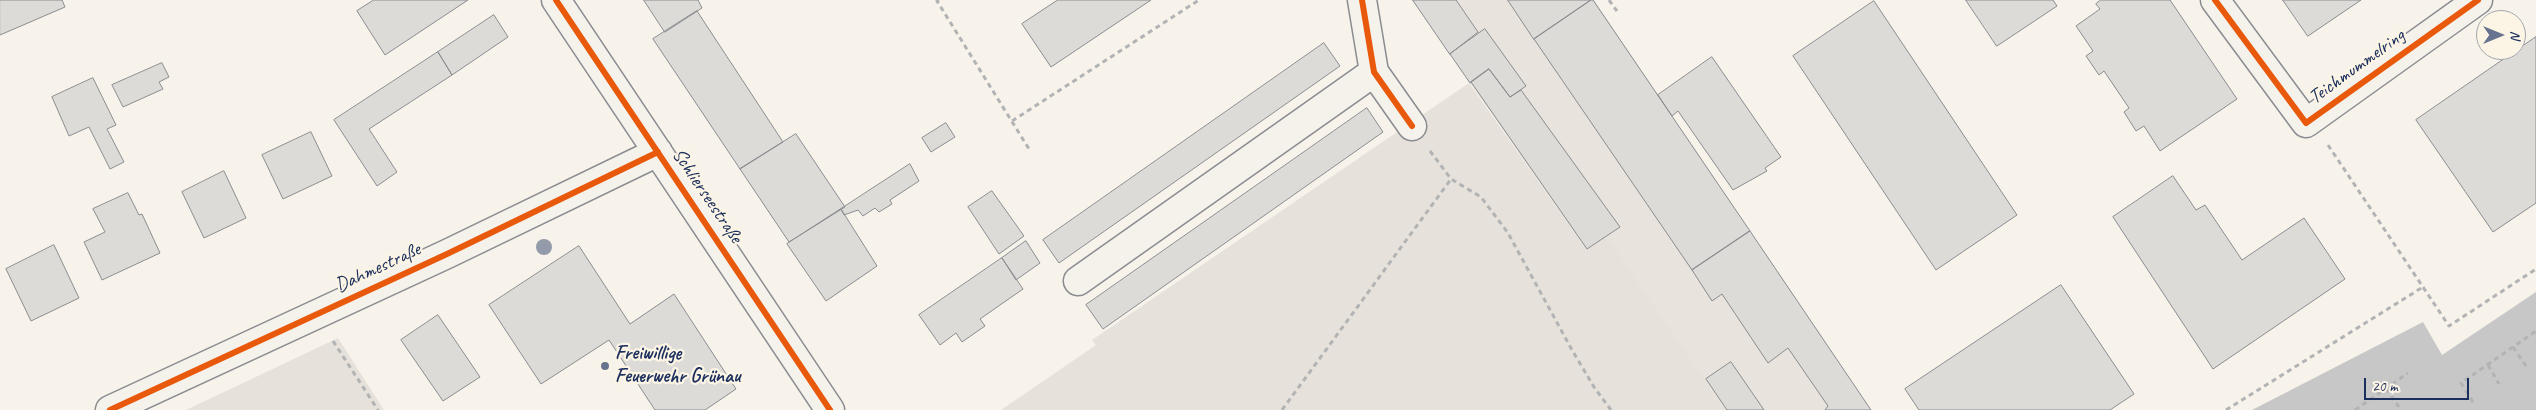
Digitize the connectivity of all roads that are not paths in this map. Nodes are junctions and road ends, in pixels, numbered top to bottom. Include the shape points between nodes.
1 (556, 0) edge
2 (1362, 0) edge
3 (2215, 0) edge
4 (2478, 0) edge
5 (1374, 72) junction
6 (1412, 126) road end
7 (658, 152) junction
8 (1078, 281) dead end
9 (110, 410) edge
10 (830, 410) edge

1 - 7 street, Schlierseestraße
2 - 5 street
3 - 4 street, Teichmummelring via 2306,123
5 - 6 street
5 - 8 street
7 - 9 street, Dahmestraße
7 - 10 street, Schlierseestraße

